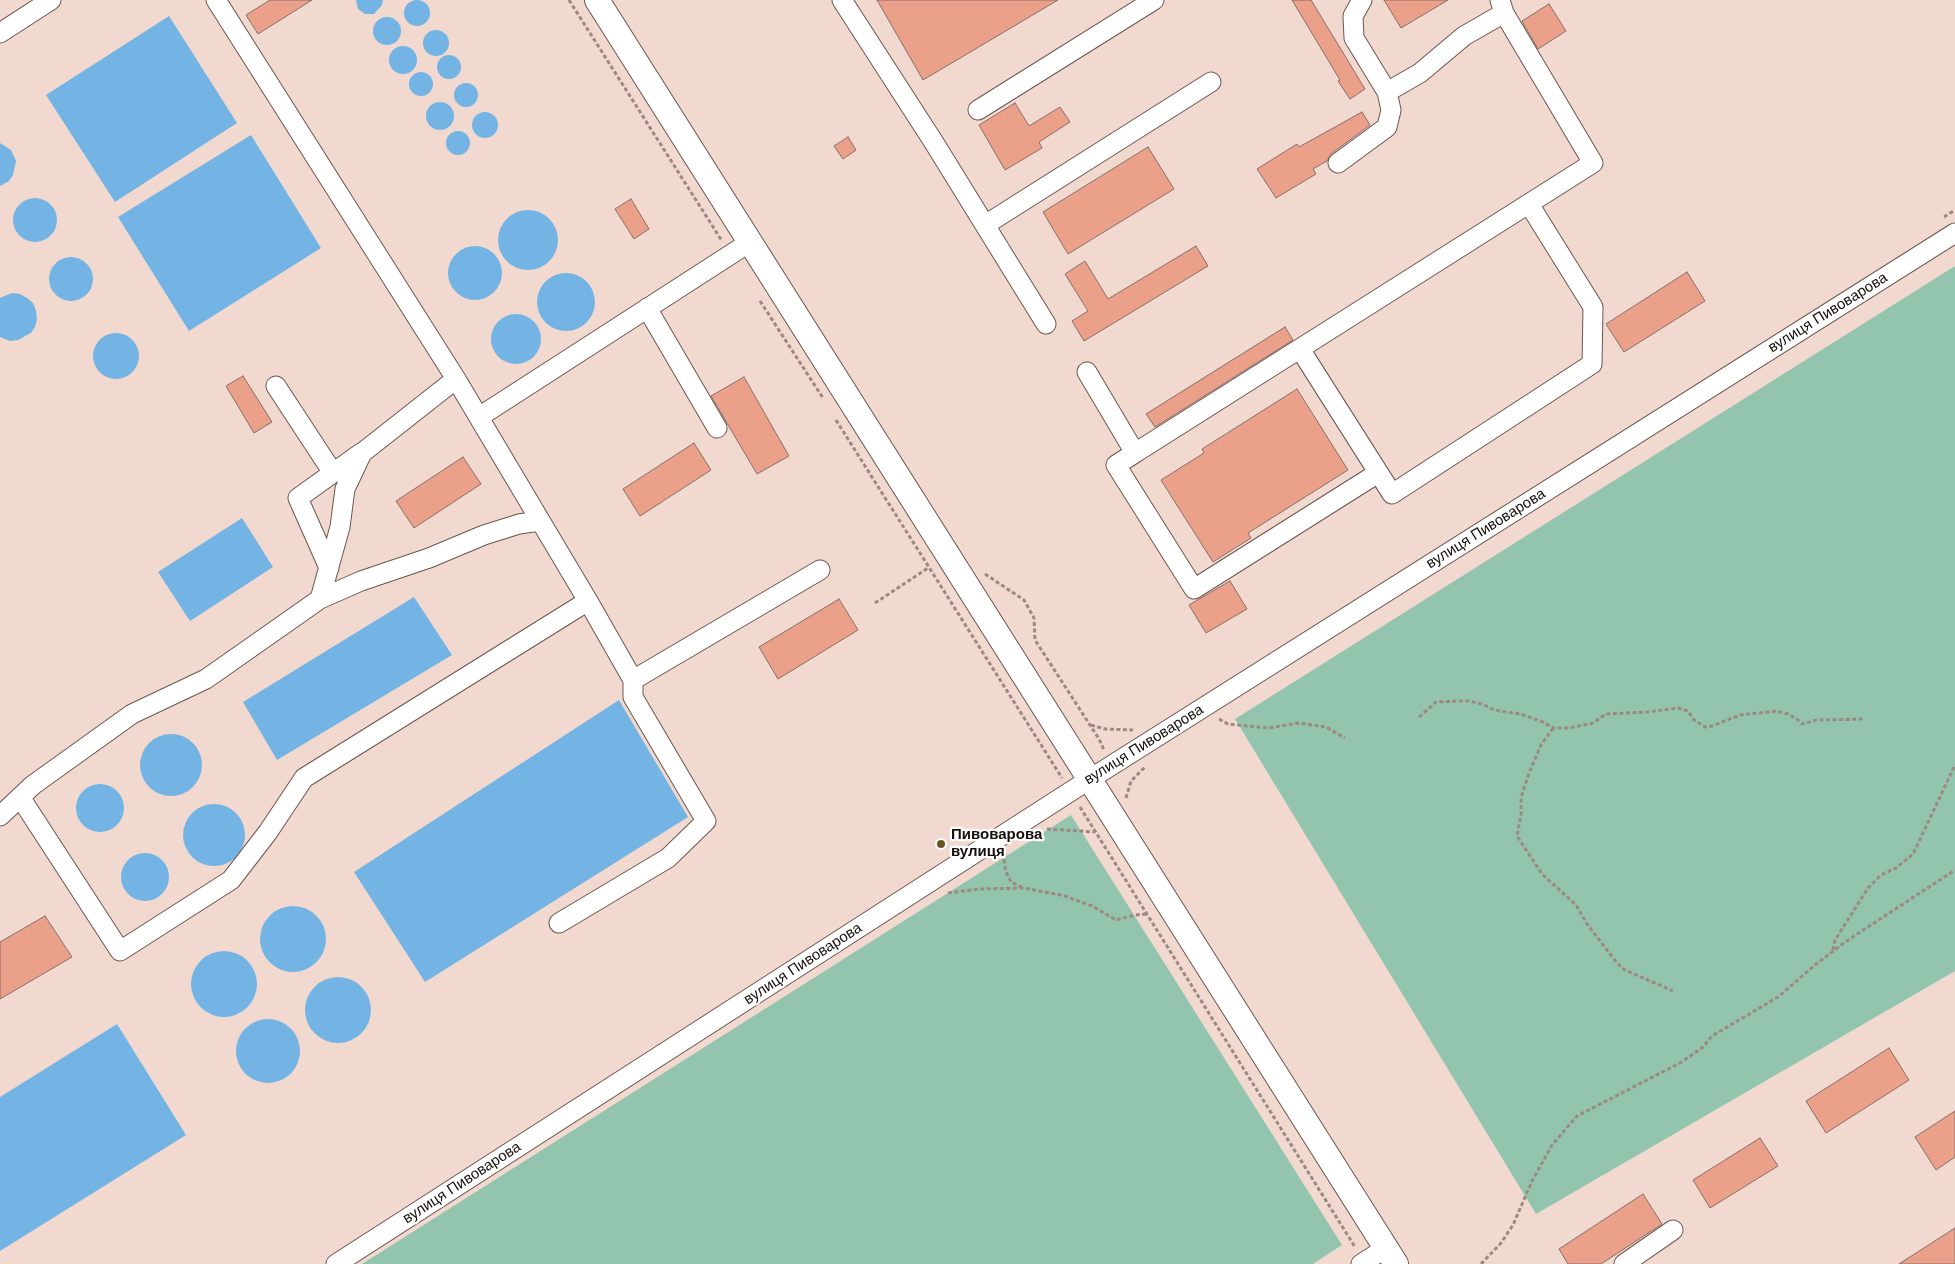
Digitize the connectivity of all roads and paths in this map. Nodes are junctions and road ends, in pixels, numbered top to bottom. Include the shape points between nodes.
1 (51, 0) edge
2 (216, 0) edge
3 (569, 0) edge
4 (597, 0) edge
5 (842, 0) edge
6 (1154, 0) edge
7 (1362, 0) edge
8 (1502, 6) edge
9 (0, 33) edge
10 (1211, 82) dead end
11 (1388, 92) junction
12 (978, 110) dead end
13 (1338, 164) dead end
14 (1529, 204) junction
15 (985, 225) junction
16 (1955, 233) edge
17 (741, 248) junction
18 (757, 296) dead end
19 (647, 308) junction
20 (1046, 324) dead end
21 (1300, 349) junction
22 (1086, 372) dead end
23 (456, 379) junction
24 (276, 386) dead end
25 (824, 399) dead end
26 (479, 417) junction
27 (836, 418) dead end
28 (717, 428) dead end
29 (362, 452) junction
30 (1135, 454) junction
31 (333, 473) junction
32 (1378, 473) junction
33 (540, 521) junction
34 (329, 568) junction
35 (928, 568) junction
36 (820, 570) dead end
37 (986, 575) dead end
38 (320, 599) junction
39 (588, 602) junction
40 (874, 603) dead end
41 (633, 680) junction
42 (1217, 717) dead end
43 (1419, 717) dead end
44 (1864, 719) dead end
45 (1553, 728) junction
46 (1099, 738) dead end
47 (1345, 738) dead end
48 (1955, 765) edge
49 (1090, 779) junction
50 (1070, 792) junction
51 (20, 797) junction
52 (0, 816) edge
53 (1010, 830) junction
54 (1096, 832) junction
55 (1955, 870) edge
56 (1024, 888) junction
57 (916, 891) junction
58 (1148, 914) junction
59 (559, 923) dead end
60 (1832, 951) junction
61 (1673, 991) dead end
62 (1673, 1230) dead end
63 (1391, 1256) edge
64 (1362, 1263) edge
65 (336, 1264) edge
66 (1481, 1264) edge
67 (1624, 1264) edge

1 - 9 street
2 - 23 street
3 - 17 path
4 - 17 main road
5 - 15 street
6 - 12 street
7 - 11 street via 1353,16 1354,38
8 - 11 street via 1420,74
8 - 14 street via 1593,163
10 - 15 street
11 - 13 street via 1391,110 1387,127
14 - 21 street
14 - 32 street via 1592,306 1592,364 1392,494
15 - 20 street
16 - 49 street, вулиця Пивоварова
17 - 19 street
17 - 49 main road
18 - 25 path
19 - 26 street
19 - 28 street
21 - 30 street
21 - 32 street
22 - 30 street
23 - 26 street
23 - 29 street
24 - 31 street
26 - 33 street
27 - 35 path
29 - 31 street
29 - 34 street via 344,489 340,527
30 - 32 street via 1116,465 1194,589
31 - 34 street via 298,498
33 - 38 street via 484,535 429,558 361,580
33 - 39 street
34 - 38 street
35 - 40 path
35 - 50 path
36 - 41 street
37 - 46 path via 1024,600 1034,618 1035,640
38 - 51 street via 206,678 132,714
39 - 41 street
39 - 51 street via 304,778 231,880 120,951
41 - 59 street via 633,697 706,821 668,858
42 - 47 path via 1228,724 1270,728 1298,723 1326,727
43 - 45 path via 1436,702 1469,701 1526,716
44 - 45 path via 1818,720 1802,724 1788,714 1776,711 1753,712 1705,727 1688,711 1678,708 1606,714 1593,723
45 - 61 path via 1541,745 1529,773 1521,798 1516,836 1542,874 1576,905 1616,962 1625,970
48 - 60 path via 1913,854 1881,875 1868,888 1835,940
49 - 50 street, вулиця Пивоварова
49 - 63 main road
50 - 53 street, вулиця Пивоварова
50 - 54 path
51 - 52 street
53 - 54 path
53 - 56 path via 1004,864 1011,882
53 - 57 street, вулиця Пивоварова
54 - 58 path
55 - 60 path
56 - 57 path via 931,895
56 - 58 path via 1065,896 1116,920
57 - 65 street, вулиця Пивоварова
58 - 64 path
60 - 66 path via 1778,997 1712,1036 1702,1048 1680,1063 1577,1116 1552,1145 1513,1225
62 - 67 street
63 - 64 street

